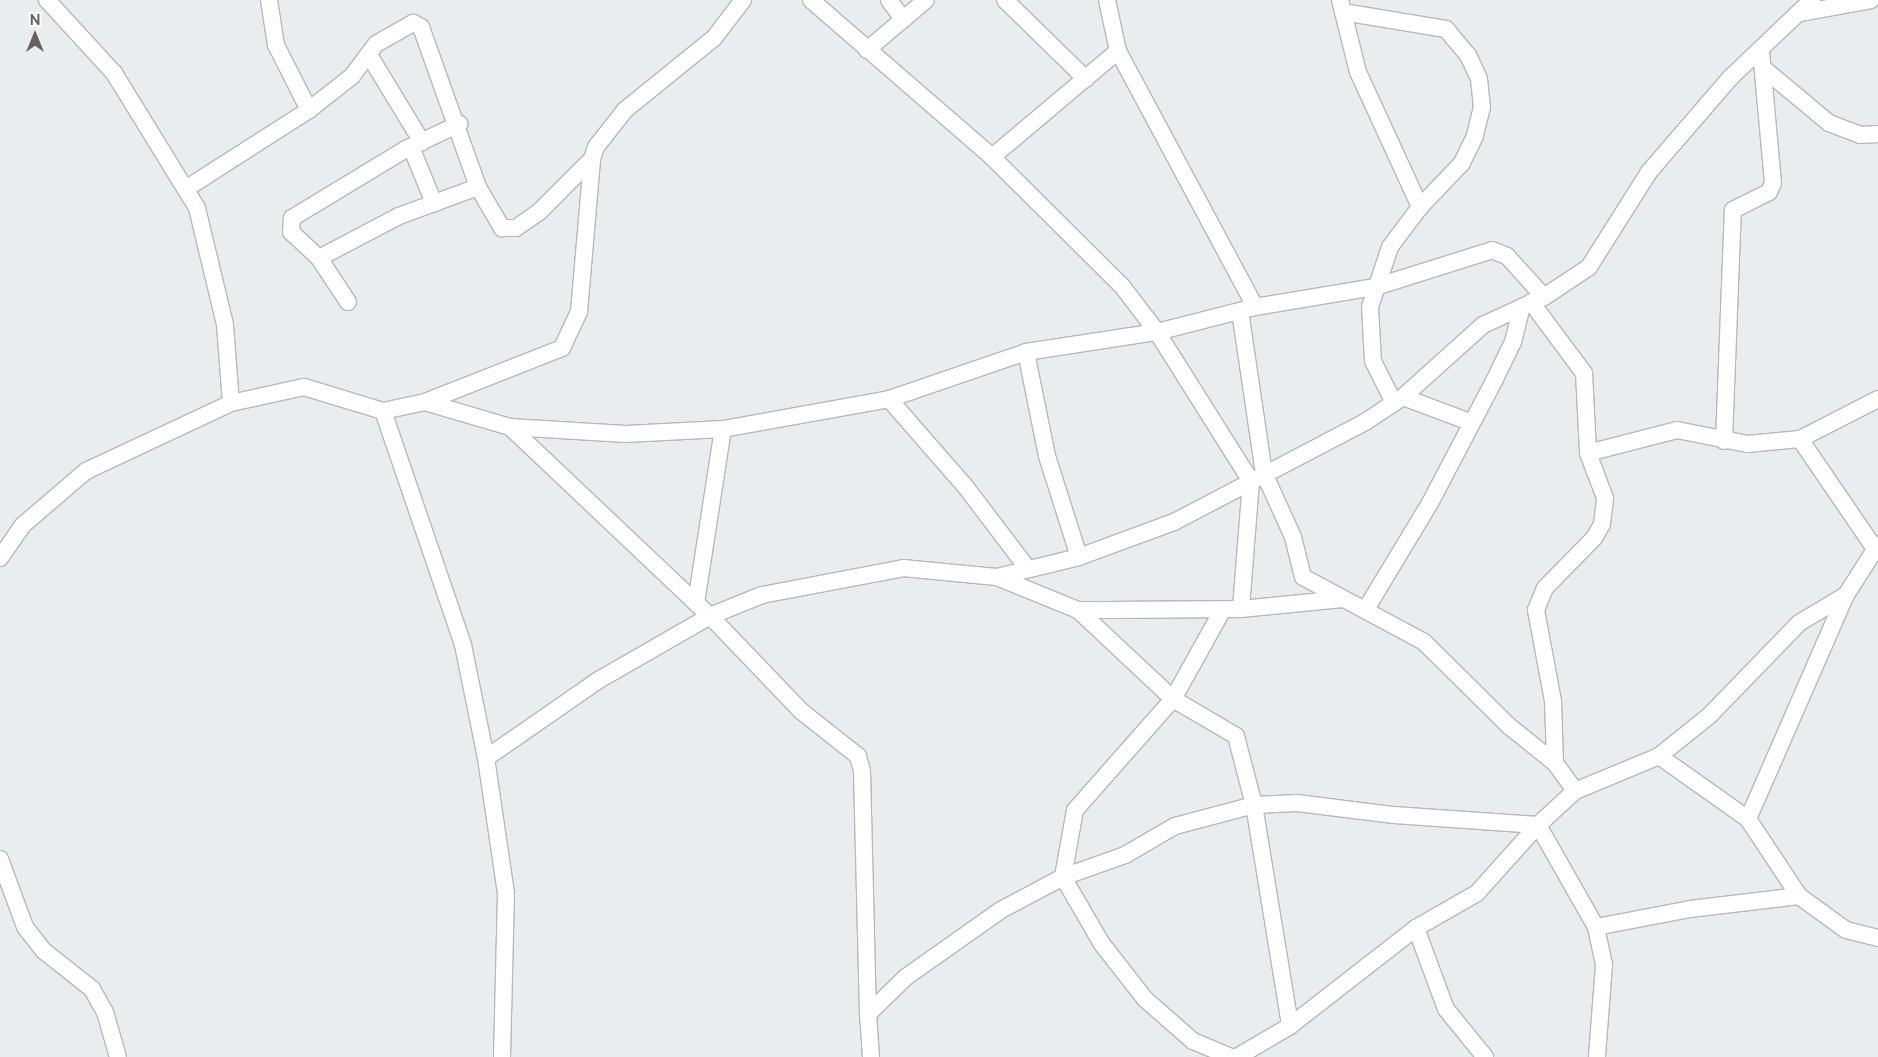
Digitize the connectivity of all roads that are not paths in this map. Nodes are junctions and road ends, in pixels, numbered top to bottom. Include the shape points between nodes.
1 (47, 0) edge
2 (269, 0) edge
3 (743, 0) edge
4 (811, 0) edge
5 (889, 0) edge
6 (926, 0) edge
7 (1005, 0) edge
8 (1106, 0) edge
9 (1812, 0) edge
10 (1871, 0) edge
11 (1342, 6) edge
12 (1801, 13) junction
13 (903, 19) junction
14 (867, 50) junction
15 (1118, 51) junction
16 (1762, 51) junction
17 (369, 55) junction
18 (1763, 68) junction
19 (1086, 80) junction
20 (309, 110) junction
21 (459, 124) junction
22 (1878, 134) edge
23 (416, 144) junction
24 (992, 157) junction
25 (592, 158) junction
26 (478, 187) junction
27 (186, 188) junction
28 (434, 204) junction
29 (1420, 207) junction
30 (319, 258) junction
31 (1375, 287) junction
32 (348, 302) dead end
33 (1532, 302) junction
34 (1247, 309) junction
35 (1157, 332) junction
36 (1026, 352) junction
37 (889, 399) junction
38 (1878, 399) edge
39 (1398, 400) junction
40 (425, 402) junction
41 (231, 403) junction
42 (384, 411) junction
43 (1470, 422) junction
44 (510, 427) junction
45 (723, 429) junction
46 (1800, 439) junction
47 (1724, 441) junction
48 (1588, 453) junction
49 (1257, 477) junction
50 (1876, 547) edge
51 (1078, 557) junction
52 (0, 558) edge
53 (1028, 569) junction
54 (997, 577) junction
55 (1846, 595) junction
56 (1344, 599) junction
57 (696, 603) junction
58 (1241, 609) junction
59 (1366, 609) junction
60 (1078, 610) junction
61 (1222, 611) junction
62 (710, 616) junction
63 (1173, 699) junction
64 (1659, 756) junction
65 (486, 758) junction
66 (1555, 763) junction
67 (1575, 791) junction
68 (1254, 805) junction
69 (1748, 819) junction
70 (1538, 825) junction
71 (0, 859) edge
72 (1063, 878) junction
73 (1799, 896) junction
74 (1596, 927) junction
75 (1416, 928) junction
76 (1877, 936) edge
77 (868, 1014) junction
78 (1290, 1026) junction
79 (118, 1057) edge
80 (502, 1057) edge
81 (871, 1057) edge
82 (1231, 1057) edge
83 (1237, 1057) edge
84 (1485, 1057) edge
85 (1597, 1057) edge

1 - 27 street via 114,72
2 - 20 street via 276,45
3 - 25 street via 714,38 625,110
4 - 14 street
5 - 13 street
6 - 13 street
7 - 19 street
8 - 15 street
9 - 12 street
10 - 12 street
11 - 29 street via 1364,87
11 - 29 street via 1446,29 1468,55 1479,79 1482,107 1475,136 1462,162
12 - 16 street
13 - 14 street
14 - 24 street
15 - 19 street
15 - 34 street
16 - 18 street
16 - 33 street via 1730,78 1649,172 1589,267
17 - 20 street via 352,76
17 - 21 street via 389,35 417,23
17 - 23 street
18 - 22 street via 1829,123 1860,135
18 - 47 street via 1773,183 1769,192 1733,210
19 - 24 street
20 - 27 street
21 - 23 street
21 - 26 street
23 - 28 street
23 - 30 street via 292,218 291,232
24 - 35 street via 1122,286
25 - 26 street via 540,211 510,230 502,228 493,217
25 - 40 street via 579,312 562,348
26 - 28 street
27 - 41 street via 208,245 224,326
28 - 30 street via 364,231
29 - 31 street via 1390,247
30 - 32 street
31 - 33 street via 1492,250 1507,256
31 - 34 street
31 - 39 street via 1370,307 1371,353
33 - 39 street via 1483,325
33 - 43 street
33 - 48 street via 1584,373
34 - 35 street
34 - 49 street
35 - 36 street
35 - 49 street
36 - 37 street
36 - 51 street via 1047,456
37 - 45 street
37 - 53 street via 965,486
38 - 46 street
39 - 43 street
39 - 49 street
40 - 42 street
40 - 44 street
41 - 42 street via 304,387
41 - 52 street via 86,471 23,525
42 - 65 street via 463,645
43 - 59 street via 1430,503
44 - 45 street via 626,434
44 - 57 street
45 - 57 street
46 - 47 street via 1747,444
46 - 50 street
47 - 48 street via 1677,430
48 - 66 street via 1605,498 1602,524 1594,538 1545,588 1536,610 1553,701
49 - 51 street via 1174,522
49 - 56 street via 1293,537 1303,577
49 - 58 street
50 - 55 street
51 - 53 street
53 - 54 street
54 - 60 street
54 - 62 street via 903,568 866,572 762,594
55 - 64 street via 1800,622 1743,684
55 - 69 street
56 - 58 street
56 - 59 street
57 - 62 street
58 - 61 street
59 - 66 street via 1424,642 1509,726
60 - 61 street
60 - 63 street
61 - 63 street
62 - 65 street via 597,681
62 - 77 street via 801,711 861,761
63 - 68 street via 1236,736
63 - 72 street via 1075,810
64 - 67 street
64 - 69 street
65 - 80 street via 506,893
66 - 67 street
67 - 70 street
68 - 70 street via 1315,803 1394,815
68 - 72 street via 1175,826 1125,855
68 - 78 street
69 - 73 street
70 - 74 street
70 - 75 street via 1476,893
71 - 79 street via 25,927 44,951 92,989 105,1012
72 - 77 street via 1001,910 906,977
72 - 82 street via 1102,944 1145,998 1193,1041
73 - 74 street via 1682,910
73 - 76 street via 1846,930
74 - 85 street via 1604,965
75 - 78 street
75 - 84 street via 1446,1009
77 - 81 street
78 - 83 street

